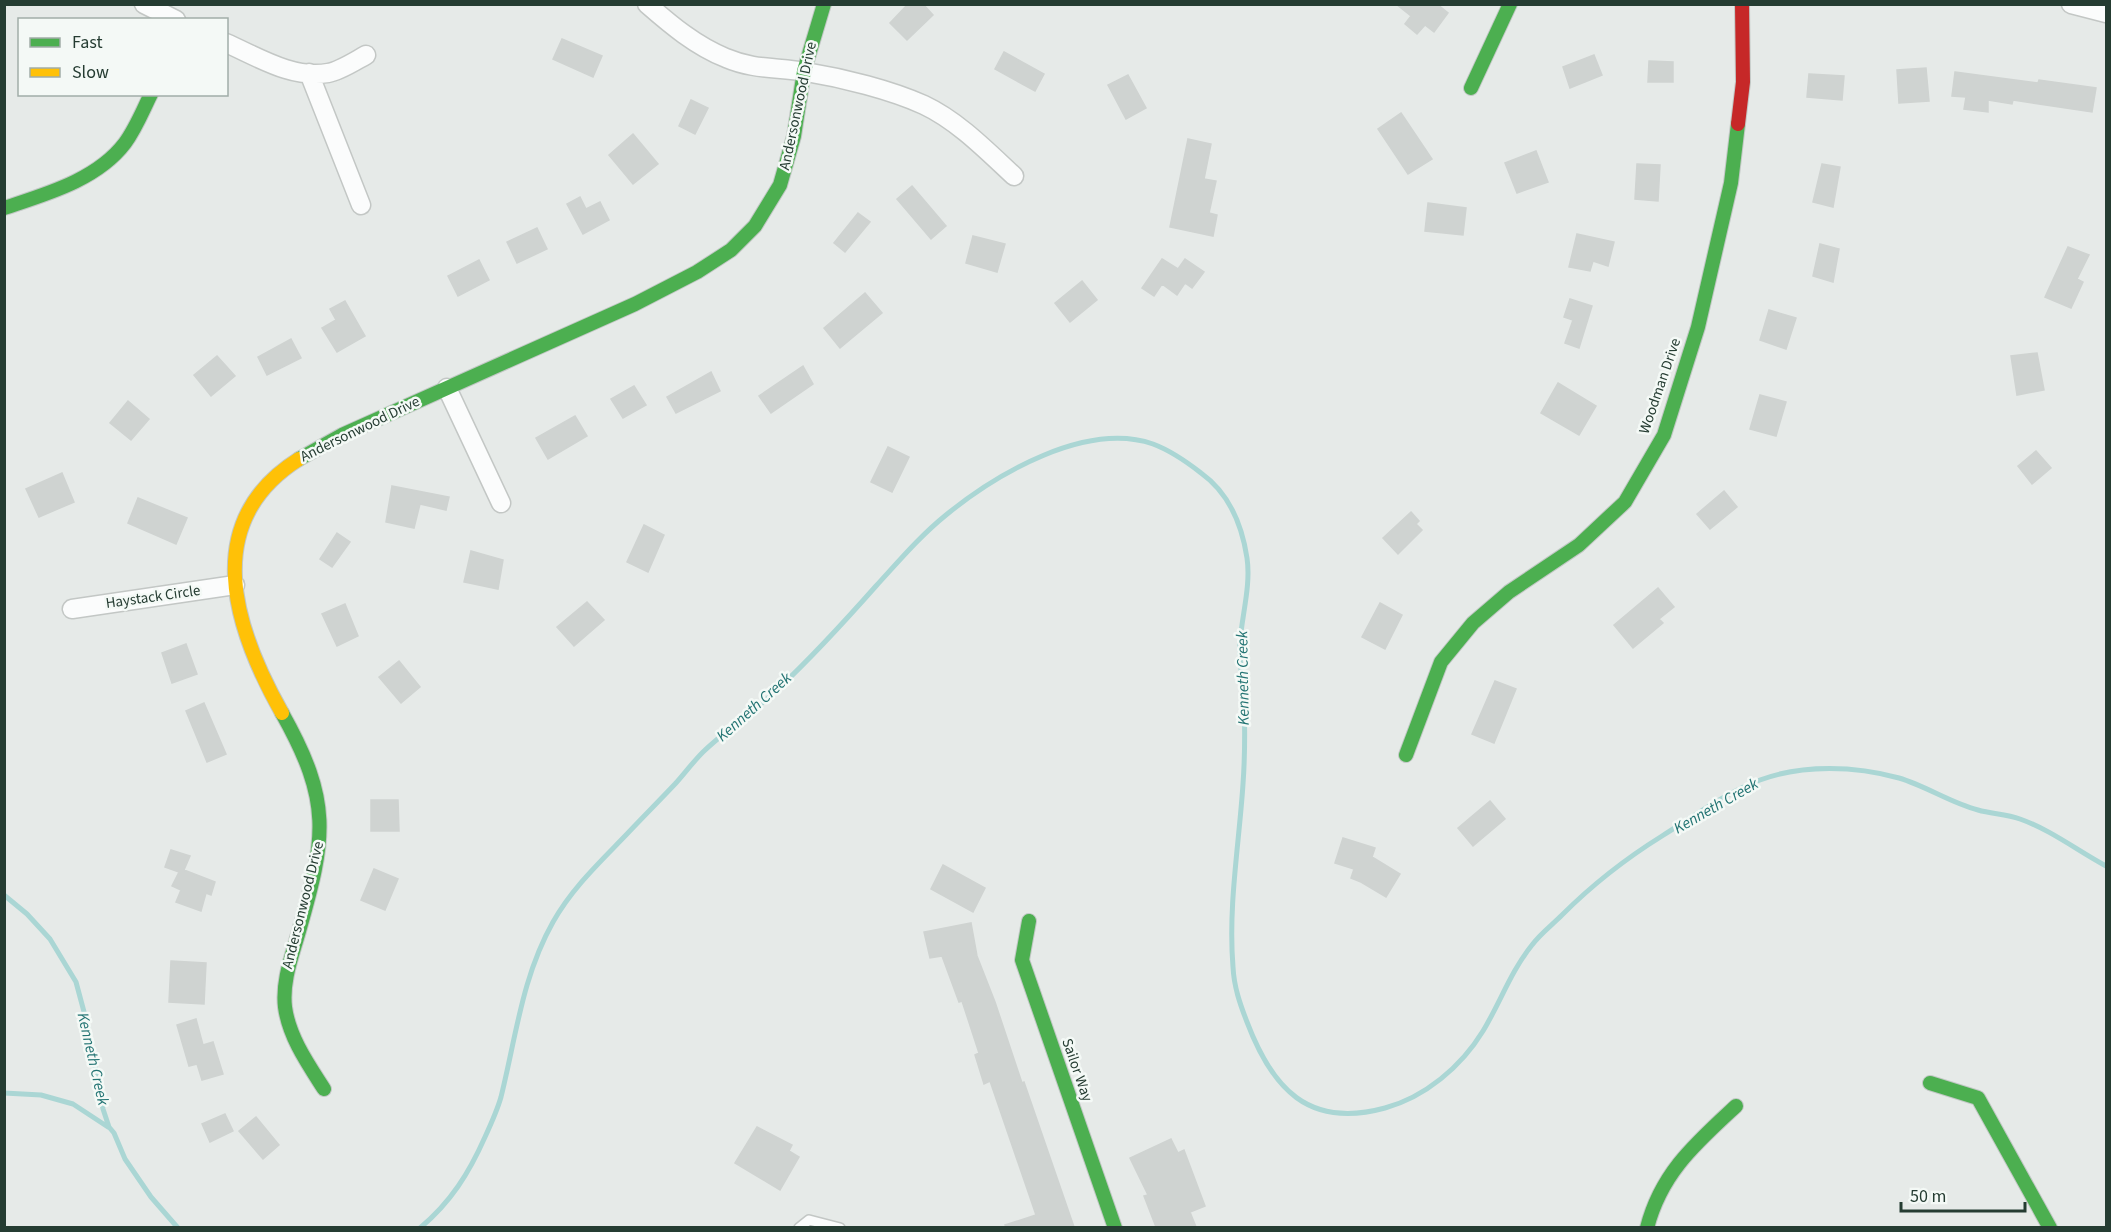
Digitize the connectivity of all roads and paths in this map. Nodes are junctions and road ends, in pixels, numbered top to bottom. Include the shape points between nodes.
1 (144, 4) edge
2 (646, 4) edge
3 (824, 4) edge
4 (1510, 4) edge
5 (1742, 4) edge
6 (2071, 4) edge
7 (2106, 13) edge
8 (172, 18) edge
9 (228, 44) edge
10 (366, 55) dead end
11 (804, 71) junction
12 (309, 73) junction
13 (1471, 88) dead end
14 (151, 96) edge
15 (1014, 176) dead end
16 (361, 204) dead end
17 (4, 208) edge
18 (447, 388) junction
19 (501, 503) dead end
20 (235, 585) junction
21 (72, 609) dead end
22 (1406, 755) dead end
23 (1029, 921) dead end
24 (1930, 1083) dead end
25 (324, 1089) dead end
26 (1736, 1106) dead end
27 (799, 1227) edge
28 (840, 1227) edge
29 (1114, 1227) edge
30 (1647, 1227) edge
31 (2050, 1227) edge

1 - 8 street
2 - 11 street via 693,40 726,58 763,69
3 - 11 street, Andersonwood Drive
4 - 13 street
5 - 22 street, Woodman Drive via 1743,82 1731,183 1698,327 1664,435 1625,502 1579,545 1509,592 1473,623 1441,662
6 - 7 street
9 - 12 street via 287,70
10 - 12 street via 330,73
11 - 15 street via 856,82 925,106 970,135
11 - 18 street, Andersonwood Drive via 794,136 780,185 755,226 731,250 635,304
12 - 16 street
14 - 17 street via 123,146 98,169
18 - 19 street
18 - 20 street, Andersonwood Drive via 303,455 269,482 248,509 241,527
20 - 21 street, Haystack Circle
20 - 25 street, Andersonwood Drive via 249,647 306,756 319,801 320,837 314,873 285,977 284,999 288,1022 302,1055
23 - 29 street, Sailor Way via 1022,960
24 - 31 street via 1978,1098
26 - 30 street via 1690,1148 1662,1186
27 - 28 lane via 809,1220

